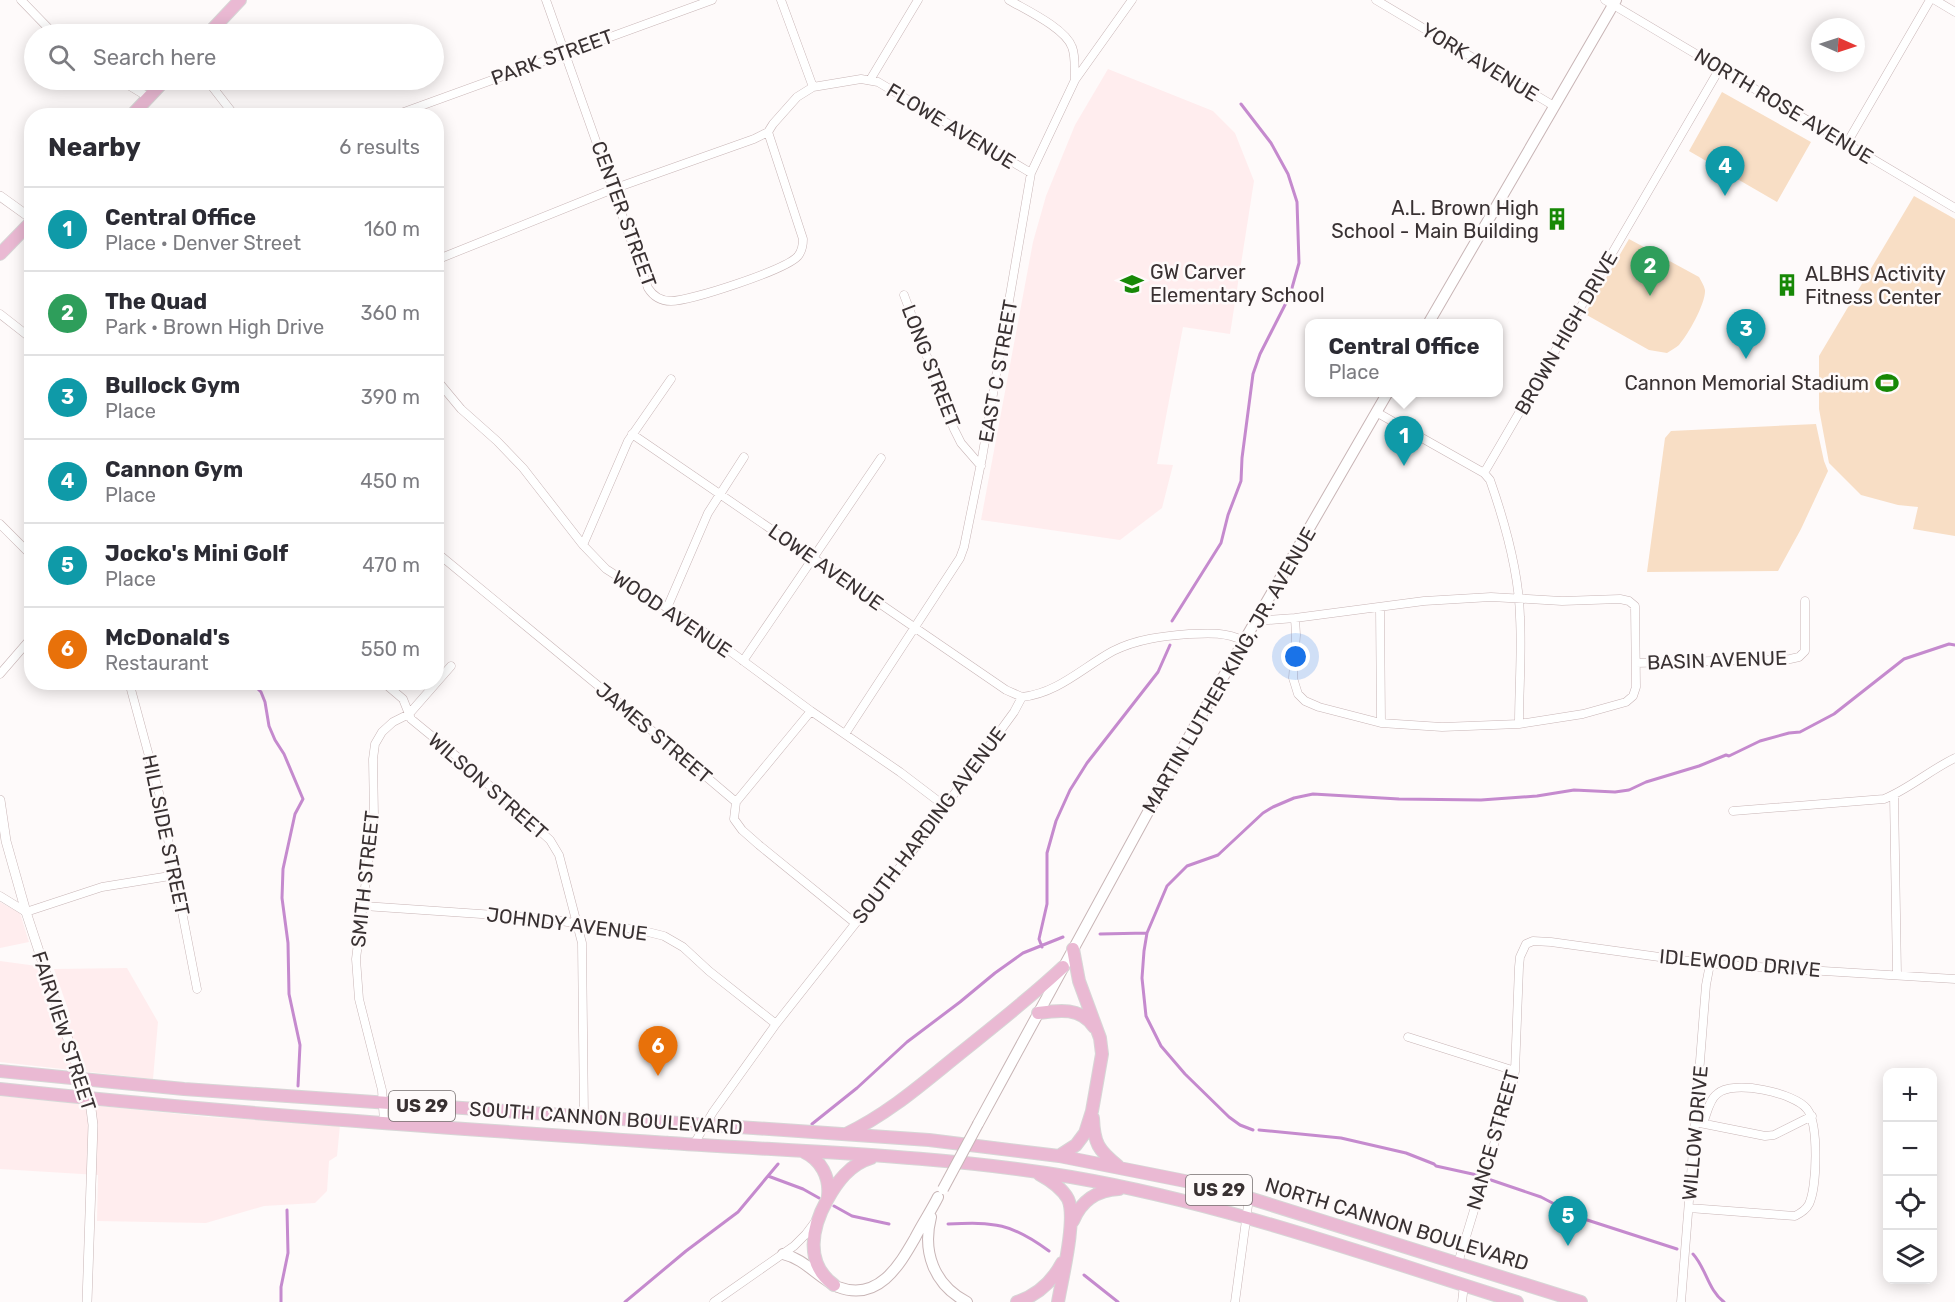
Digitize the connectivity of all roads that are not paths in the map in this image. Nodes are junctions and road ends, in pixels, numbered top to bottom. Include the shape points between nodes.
1 (21, 0) edge
2 (240, 0) edge
3 (546, 0) edge
4 (712, 0) edge
5 (781, 0) edge
6 (918, 0) edge
7 (1009, 0) edge
8 (1132, 0) edge
9 (1376, 0) edge
10 (1930, 0) edge
11 (1935, 0) edge
12 (1611, 2) edge
13 (1955, 12) edge
14 (44, 24) edge
15 (217, 24) edge
16 (565, 53) junction
17 (1720, 68) junction
18 (870, 80) junction
19 (1076, 80) junction
20 (813, 87) junction
21 (136, 90) edge
22 (155, 90) edge
23 (215, 90) edge
24 (148, 97) junction
25 (1554, 106) junction
26 (138, 108) edge
27 (229, 108) edge
28 (415, 108) edge
29 (768, 132) junction
30 (1847, 143) junction
31 (1031, 173) junction
32 (613, 189) junction
33 (0, 196) edge
34 (1955, 208) edge
35 (24, 214) edge
36 (24, 228) edge
37 (0, 254) edge
38 (444, 257) edge
39 (904, 295) dead end
40 (0, 314) edge
41 (1431, 319) edge
42 (24, 333) edge
43 (671, 379) dead end
44 (444, 389) edge
45 (1385, 397) edge
46 (1376, 412) junction
47 (632, 434) junction
48 (744, 457) dead end
49 (881, 458) dead end
50 (981, 466) junction
51 (1484, 473) junction
52 (720, 494) junction
53 (0, 524) edge
54 (583, 545) junction
55 (24, 548) edge
56 (812, 558) junction
57 (444, 559) edge
58 (1518, 597) junction
59 (1805, 601) dead end
60 (1380, 607) junction
61 (667, 608) junction
62 (1295, 618) junction
63 (1255, 621) junction
64 (915, 628) junction
65 (1244, 641) junction
66 (24, 646) edge
67 (743, 661) junction
68 (1636, 663) junction
69 (451, 666) dead end
70 (0, 674) edge
71 (444, 674) edge
72 (131, 690) edge
73 (392, 690) edge
74 (430, 690) edge
75 (1022, 696) junction
76 (811, 711) junction
77 (409, 714) junction
78 (1381, 723) junction
79 (1519, 724) junction
80 (845, 734) junction
81 (1955, 758) edge
82 (1894, 795) junction
83 (0, 800) edge
84 (736, 802) junction
85 (946, 807) junction
86 (1733, 811) dead end
87 (176, 874) junction
88 (0, 896) edge
89 (364, 906) junction
90 (26, 912) junction
91 (855, 923) junction
92 (577, 924) junction
93 (1526, 944) joint
94 (1073, 949) junction
95 (1710, 964) junction
96 (1063, 967) junction
97 (1897, 975) junction
98 (1955, 979) edge
99 (197, 989) dead end
100 (1038, 1013) junction
101 (776, 1024) junction
102 (1097, 1030) junction
103 (1408, 1037) dead end
104 (0, 1071) edge
105 (1515, 1071) junction
106 (82, 1080) junction
107 (0, 1089) edge
108 (88, 1098) junction
109 (382, 1103) junction
110 (1092, 1111) junction
111 (1812, 1116) junction
112 (584, 1117) junction
113 (384, 1123) junction
114 (1700, 1123) junction
115 (706, 1125) junction
116 (845, 1134) junction
117 (694, 1144) junction
118 (803, 1152) junction
119 (1059, 1156) junction
120 (887, 1157) junction
121 (1119, 1166) junction
122 (1031, 1171) junction
123 (1137, 1190) junction
124 (940, 1193) junction
125 (1249, 1198) junction
126 (827, 1200) junction
127 (1689, 1208) junction
128 (820, 1213) junction
129 (1246, 1218) junction
130 (1070, 1231) junction
131 (1066, 1253) junction
132 (783, 1254) junction
133 (1458, 1263) junction
134 (834, 1285) junction
135 (1464, 1285) junction
136 (87, 1302) edge
137 (714, 1302) edge
138 (967, 1302) edge
139 (1017, 1302) edge
140 (1058, 1302) edge
141 (1236, 1302) edge
142 (1462, 1302) edge
143 (1517, 1302) edge
144 (1581, 1302) edge
145 (1681, 1302) edge

1 - 14 street
2 - 15 main road
3 - 16 street, CENTER STREET
4 - 16 street, PARK STREET
5 - 20 street
6 - 18 street
7 - 19 street via 1059,31 1070,43
8 - 19 street, EAST C STREET
9 - 25 street, YORK AVENUE
10 - 30 street
11 - 13 street
12 - 17 street, NORTH ROSE AVENUE
12 - 25 main road
16 - 28 street, PARK STREET
16 - 32 street, CENTER STREET
17 - 30 street, NORTH ROSE AVENUE
17 - 51 street, BROWN HIGH DRIVE
18 - 20 street
18 - 31 street, FLOWE AVENUE
19 - 31 street, EAST C STREET
20 - 29 street via 797,97
21 - 24 street
22 - 24 main road
23 - 27 street
24 - 26 main road
25 - 41 main road
29 - 32 street
29 - 32 street, CENTER STREET via 803,239 797,257 786,265 679,300 660,299 648,288
30 - 34 street, NORTH ROSE AVENUE
31 - 50 street, EAST C STREET
32 - 38 street
33 - 35 street
36 - 37 main road
39 - 50 street, LONG STREET via 954,429
40 - 42 street
43 - 47 street
44 - 54 street, WOOD AVENUE via 523,468
45 - 46 main road, MARTIN LUTHER KING, JR. AVENUE
46 - 51 street
46 - 63 main road, MARTIN LUTHER KING, JR. AVENUE
47 - 52 street, LOWE AVENUE
47 - 54 street
48 - 52 street
49 - 56 street
50 - 64 street, EAST C STREET via 960,558
51 - 58 street via 1496,496
52 - 56 street, LOWE AVENUE
52 - 61 street
53 - 55 street
54 - 61 street, WOOD AVENUE via 606,570
56 - 64 street, LOWE AVENUE
56 - 67 street
57 - 84 street, JAMES STREET
58 - 60 street
58 - 68 street via 1629,601 1635,606
58 - 79 street
59 - 68 street, BASIN AVENUE via 1805,651 1799,657
60 - 62 street
60 - 78 street
61 - 67 street, WOOD AVENUE
62 - 63 street
62 - 78 street, BASIN AVENUE via 1293,678 1298,694 1319,707
63 - 65 main road, MARTIN LUTHER KING, JR. AVENUE
64 - 75 street, LOWE AVENUE via 1006,690
64 - 80 street, EAST C STREET
65 - 75 street via 1212,633 1142,640 1115,650 1052,689
65 - 94 main road, MARTIN LUTHER KING, JR. AVENUE
66 - 70 street
67 - 76 street, WOOD AVENUE
68 - 79 street, BASIN AVENUE via 1636,687 1626,702 1583,714
69 - 71 street, SMITH STREET
72 - 87 street, HILLSIDE STREET
73 - 77 street, WILSON STREET via 403,699
74 - 77 street, SMITH STREET
75 - 85 street, SOUTH HARDING AVENUE
76 - 80 street, WOOD AVENUE
76 - 84 street
77 - 89 street, SMITH STREET via 382,732 375,744 374,816
77 - 92 street, WILSON STREET via 550,840 559,855
78 - 79 street, BASIN AVENUE via 1442,727
80 - 85 street, WOOD AVENUE
81 - 82 street
82 - 86 street
82 - 97 street
83 - 90 street, FAIRVIEW STREET via 6,841
84 - 91 street via 734,819 742,830
85 - 91 street, SOUTH HARDING AVENUE
87 - 90 street via 102,887
87 - 99 street, HILLSIDE STREET
88 - 90 street
89 - 92 street, JOHNDY AVENUE
89 - 109 street, SMITH STREET via 356,975
90 - 106 street, FAIRVIEW STREET
91 - 101 street, SOUTH HARDING AVENUE
92 - 101 street, JOHNDY AVENUE via 636,929 664,936 683,947
92 - 112 street, WILSON STREET via 583,954
93 - 95 street, IDLEWOOD DRIVE via 1551,942
93 - 105 street, NANCE STREET via 1519,967
94 - 96 main road, MARTIN LUTHER KING, JR. AVENUE
94 - 102 main road via 1079,981
95 - 97 street, IDLEWOOD DRIVE
95 - 114 street, WILLOW DRIVE
96 - 100 main road
96 - 116 main road via 899,1103
97 - 98 street, IDLEWOOD DRIVE
100 - 102 main road via 1078,1013
100 - 124 main road, bridge
101 - 115 street, SOUTH HARDING AVENUE
102 - 110 main road via 1102,1054
103 - 105 street
104 - 106 main road, SOUTH CANNON BOULEVARD / US 29
105 - 133 street, NANCE STREET
106 - 108 street, FAIRVIEW STREET
106 - 109 main road, SOUTH CANNON BOULEVARD / US 29
107 - 108 main road, SOUTH CANNON BOULEVARD / US 29
108 - 113 main road, SOUTH CANNON BOULEVARD / US 29
108 - 136 street, FAIRVIEW STREET via 93,1125
109 - 112 main road, SOUTH CANNON BOULEVARD / US 29
109 - 113 street, SMITH STREET
110 - 119 main road via 1081,1140
110 - 121 main road via 1096,1143
111 - 114 street via 1765,1136
111 - 114 street via 1801,1103 1774,1092 1725,1089 1712,1099
111 - 127 street via 1815,1161 1809,1205 1804,1212 1787,1216
112 - 115 main road, SOUTH CANNON BOULEVARD / US 29
113 - 117 main road, SOUTH CANNON BOULEVARD / US 29
114 - 127 street, WILLOW DRIVE
115 - 116 main road, SOUTH CANNON BOULEVARD / US 29
115 - 117 street, SOUTH HARDING AVENUE
116 - 119 main road, NORTH CANNON BOULEVARD / US 29
117 - 118 main road, SOUTH CANNON BOULEVARD / US 29
118 - 120 main road, SOUTH CANNON BOULEVARD / US 29
118 - 126 main road via 823,1169
119 - 121 main road, NORTH CANNON BOULEVARD / US 29
120 - 122 main road, SOUTH CANNON BOULEVARD / US 29
120 - 126 main road via 870,1158 855,1166 842,1177
121 - 125 main road, NORTH CANNON BOULEVARD / US 29
122 - 123 main road, NORTH CANNON BOULEVARD / US 29
122 - 130 main road via 1064,1193 1071,1208
123 - 129 main road, NORTH CANNON BOULEVARD / US 29
123 - 130 main road via 1114,1189 1093,1196 1079,1209
124 - 134 main road via 900,1263 884,1283 856,1292
124 - 138 main road via 928,1230 930,1259 945,1286
125 - 129 street
125 - 133 main road, NORTH CANNON BOULEVARD / US 29
126 - 128 main road
127 - 145 street, WILLOW DRIVE
128 - 132 street via 806,1234
128 - 134 main road via 813,1250 821,1272
129 - 135 main road, NORTH CANNON BOULEVARD / US 29
129 - 141 street
130 - 131 main road
131 - 139 main road via 1046,1286
131 - 140 main road
132 - 134 main road via 799,1260
132 - 137 street
133 - 144 main road, NORTH CANNON BOULEVARD / US 29
135 - 142 street
135 - 143 main road, NORTH CANNON BOULEVARD / US 29

